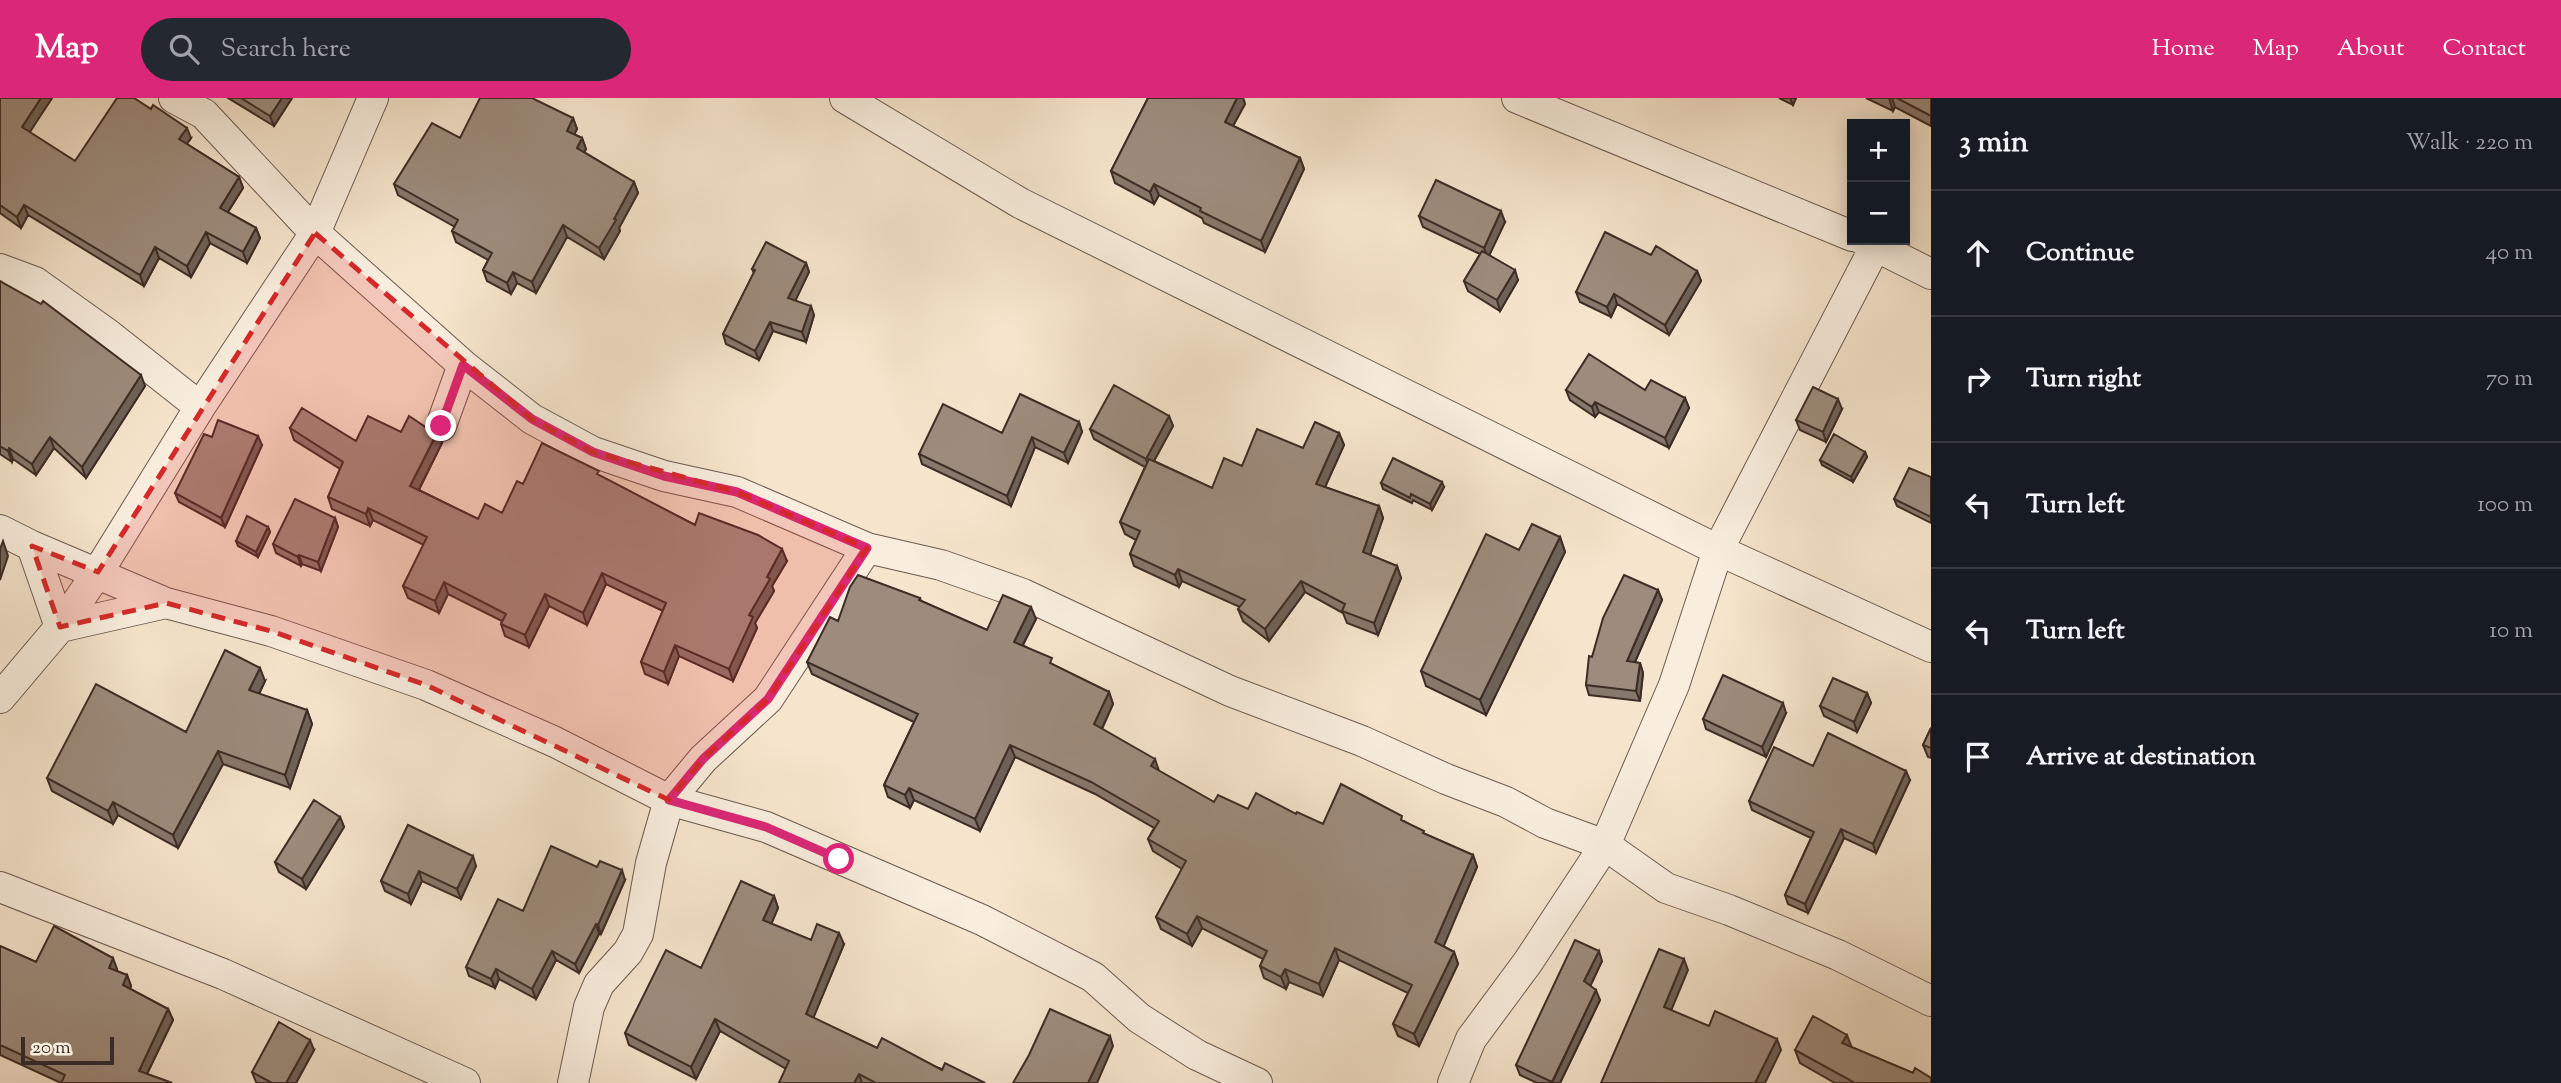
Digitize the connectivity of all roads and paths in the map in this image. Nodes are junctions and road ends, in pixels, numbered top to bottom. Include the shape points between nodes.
1 (174, 98) edge
2 (373, 98) edge
3 (845, 98) edge
4 (1517, 98) edge
5 (315, 233) junction
6 (1847, 233) edge
7 (1862, 245) edge
8 (1874, 245) edge
9 (0, 269) edge
10 (1931, 274) edge
11 (463, 365) junction
12 (200, 407) junction
13 (441, 426) dead end
14 (0, 530) edge
15 (32, 546) junction
16 (867, 548) junction
17 (1718, 550) junction
18 (98, 572) junction
19 (166, 603) junction
20 (60, 627) junction
21 (1931, 647) edge
22 (0, 698) edge
23 (669, 800) junction
24 (1605, 845) junction
25 (0, 887) edge
26 (1931, 1001) edge
27 (466, 1083) edge
28 (573, 1083) edge
29 (1257, 1083) edge
30 (1453, 1083) edge

1 - 5 street via 204,114
2 - 5 street
3 - 17 street via 1020,203
4 - 6 street
5 - 11 street
5 - 12 street
7 - 17 street
8 - 10 street
9 - 12 street via 35,282
11 - 13 street
11 - 16 street via 532,419 593,452 664,476 737,492
12 - 18 street
14 - 15 street
15 - 18 street
15 - 20 street
16 - 23 street via 768,699 703,759
16 - 24 street via 941,565 1023,593 1230,691 1362,741
17 - 21 street
17 - 24 street via 1674,685
18 - 19 street
18 - 20 street
19 - 20 street
19 - 23 street via 271,631 426,685 555,742
20 - 22 street
23 - 28 street via 638,934 599,984 589,1007
23 - 29 street via 766,827 982,920 1093,977 1139,1018 1197,1055
24 - 26 street via 1666,888 1839,955
24 - 30 street via 1471,1039
25 - 27 street via 223,974

